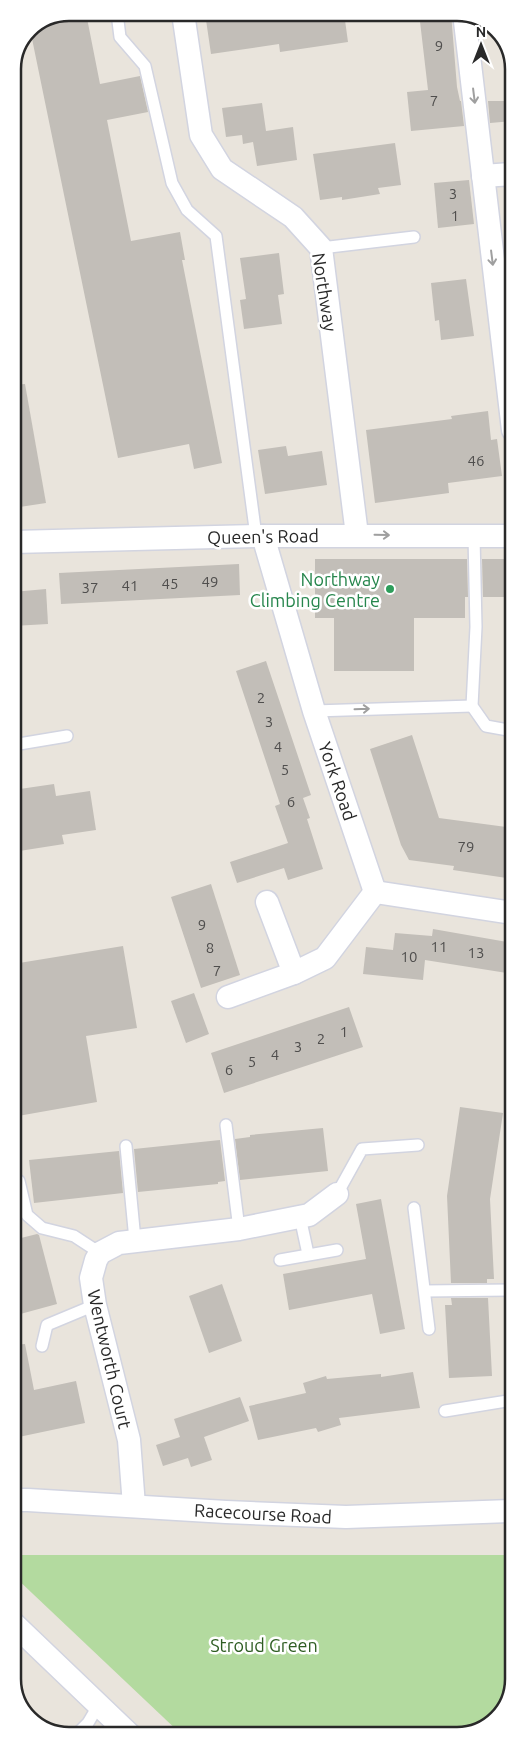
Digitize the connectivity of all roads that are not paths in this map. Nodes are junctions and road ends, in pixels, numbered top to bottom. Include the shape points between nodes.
1 (118, 21) edge
2 (184, 21) edge
3 (465, 22) edge
4 (505, 174) edge
5 (483, 176) junction
6 (414, 237) dead end
7 (321, 248) junction
8 (505, 362) edge
9 (358, 535) junction
10 (259, 536) junction
11 (474, 536) junction
12 (505, 536) edge
13 (21, 542) edge
14 (472, 706) junction
15 (314, 711) junction
16 (505, 730) edge
17 (67, 736) dead end
18 (21, 744) edge
19 (375, 892) junction
20 (267, 902) dead end
21 (505, 912) edge
22 (294, 973) junction
23 (228, 998) dead end
24 (226, 1125) dead end
25 (418, 1145) dead end
26 (126, 1146) dead end
27 (21, 1190) edge
28 (338, 1194) joint
29 (414, 1208) dead end
30 (300, 1217) junction
31 (239, 1230) junction
32 (135, 1240) junction
33 (337, 1250) dead end
34 (100, 1253) junction
35 (308, 1254) junction
36 (280, 1260) dead end
37 (505, 1290) edge
38 (425, 1291) junction
39 (95, 1305) junction
40 (429, 1329) dead end
41 (42, 1346) dead end
42 (505, 1401) edge
43 (445, 1411) dead end
44 (21, 1500) edge
45 (134, 1506) junction
46 (505, 1511) edge
47 (21, 1631) edge
48 (98, 1706) junction
49 (85, 1727) edge
50 (121, 1727) edge

1 - 10 lane via 120,37 146,66 172,183 187,210 216,236
2 - 7 street, Northway via 201,136 222,169 293,217
3 -> 5 street
4 - 5 street
5 -> 8 street
6 - 7 lane
7 - 9 street, Northway
9 - 10 street, Queen's Road
9 -> 11 street, Queen's Road
10 - 13 street, Queen's Road
10 - 15 street, York Road
11 - 12 street, Queen's Road
11 - 14 lane via 476,627
15 -> 14 lane
14 - 16 lane via 486,726
15 - 19 street, York Road
17 - 18 lane
19 - 21 street
19 - 22 street via 325,958
20 - 22 street
22 - 23 street
24 - 31 lane
25 - 28 lane via 362,1149
26 - 32 lane
27 - 34 lane via 27,1215 42,1228 74,1236
28 - 30 street via 309,1215
29 - 38 lane
30 - 31 street
30 - 35 lane
31 - 32 street
32 - 34 street via 119,1243
33 - 35 lane
34 - 39 street, Wentworth Court via 91,1278
35 - 36 lane
37 - 38 lane
38 - 40 lane
39 - 41 lane via 47,1325
39 - 45 street, Wentworth Court via 129,1440
42 - 43 lane
44 - 45 street, Racecourse Road
45 - 46 street, Racecourse Road via 346,1517
47 - 48 street
48 - 49 lane
48 - 50 street

